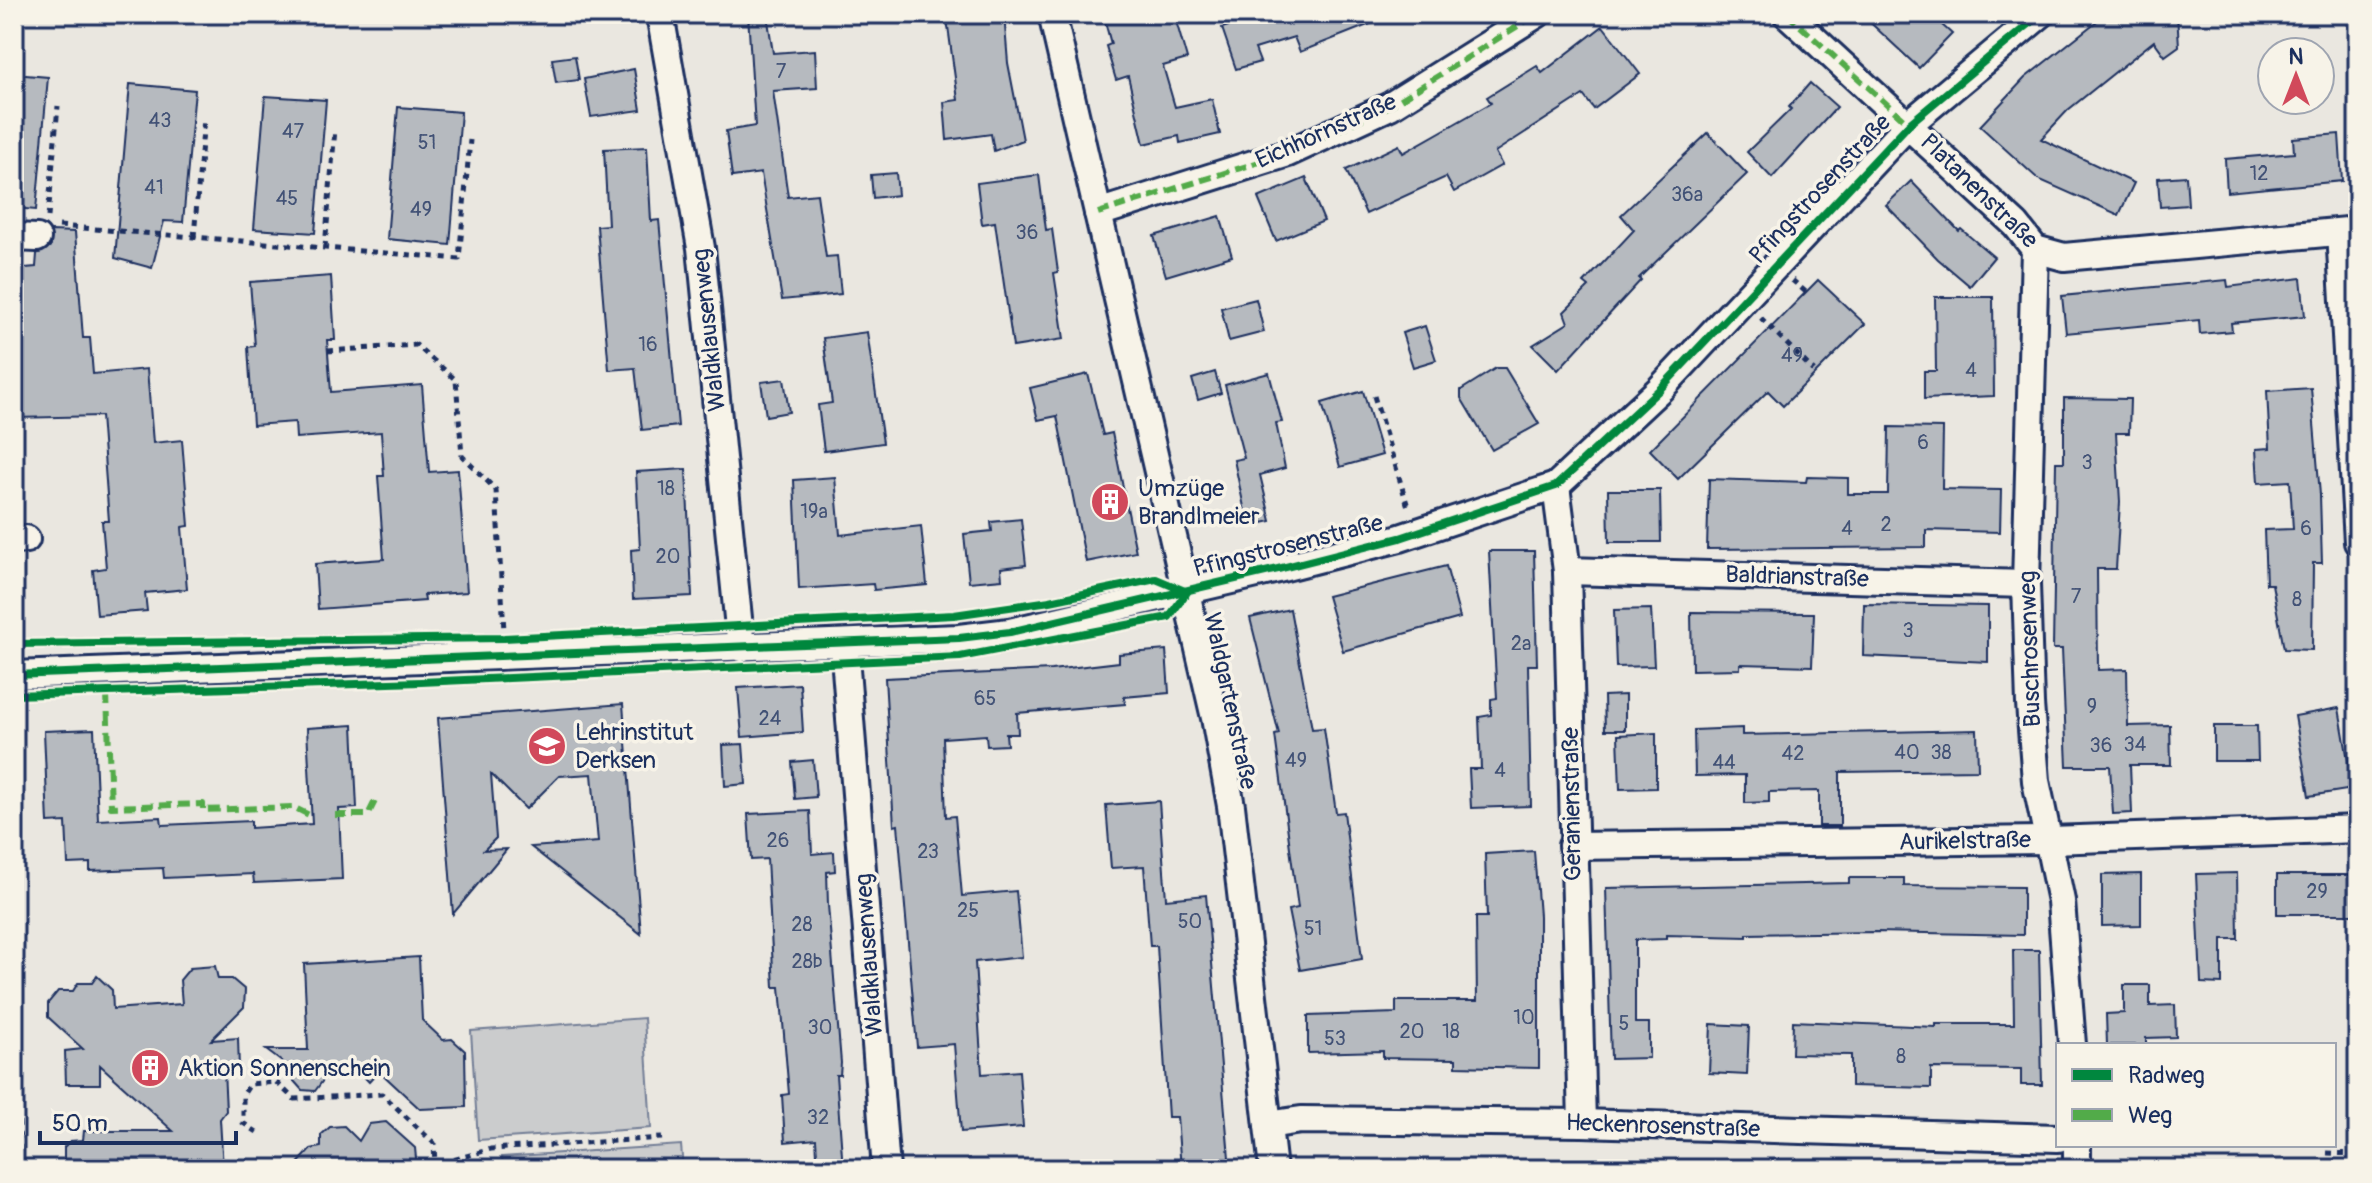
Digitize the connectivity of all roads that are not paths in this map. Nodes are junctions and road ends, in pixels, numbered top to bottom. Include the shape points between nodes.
1 (660, 14) edge
2 (1052, 14) edge
3 (1537, 14) edge
4 (1787, 14) edge
5 (2041, 14) edge
6 (1909, 124) junction
7 (1098, 213) junction
8 (2349, 231) edge
9 (2035, 249) junction
10 (1556, 486) junction
11 (2358, 542) edge
12 (1567, 571) junction
13 (2026, 584) junction
14 (1187, 592) junction
15 (844, 644) junction
16 (741, 648) junction
17 (14, 675) edge
18 (2358, 829) edge
19 (2051, 840) junction
20 (1572, 846) junction
21 (2072, 1043) edge
22 (1582, 1123) junction
23 (1268, 1125) junction
24 (2056, 1138) edge
25 (2077, 1147) edge
26 (886, 1169) edge
27 (1273, 1169) edge
28 (2077, 1169) edge

1 - 16 street, Waldklausenweg via 701,248
2 - 7 street, Waldgartenstraße
3 - 7 street, Eichhornstraße via 1390,106 1288,153
4 - 6 street, Platanenstraße
5 - 6 street, Pfingstrosenstraße
6 - 9 street, Platanenstraße
6 - 10 street, Pfingstrosenstraße via 1660,389
7 - 14 street, Waldgartenstraße
8 - 9 street, Platanenstraße via 2064,257
8 - 11 street
9 - 13 street, Buschrosenweg
10 - 12 street, Geranienstraße
10 - 14 street, Pfingstrosenstraße via 1416,533
12 - 13 street, Baldrianstraße
12 - 20 street, Geranienstraße
13 - 19 street, Buschrosenweg via 2036,781
14 - 15 street, Pfingstrosenstraße via 1010,632
14 - 23 street, Waldgartenstraße via 1231,806
15 - 16 street, Pfingstrosenstraße
15 - 26 street, Waldklausenweg
16 - 17 street, Pfingstrosenstraße
18 - 19 street, Aurikelstraße
19 - 20 street, Aurikelstraße
19 - 21 street, Buschrosenweg
20 - 22 street, Geranienstraße
22 - 23 street, Heckenrosenstraße via 1301,1120
22 - 24 street, Heckenrosenstraße
23 - 27 street, Waldgartenstraße
25 - 28 street

